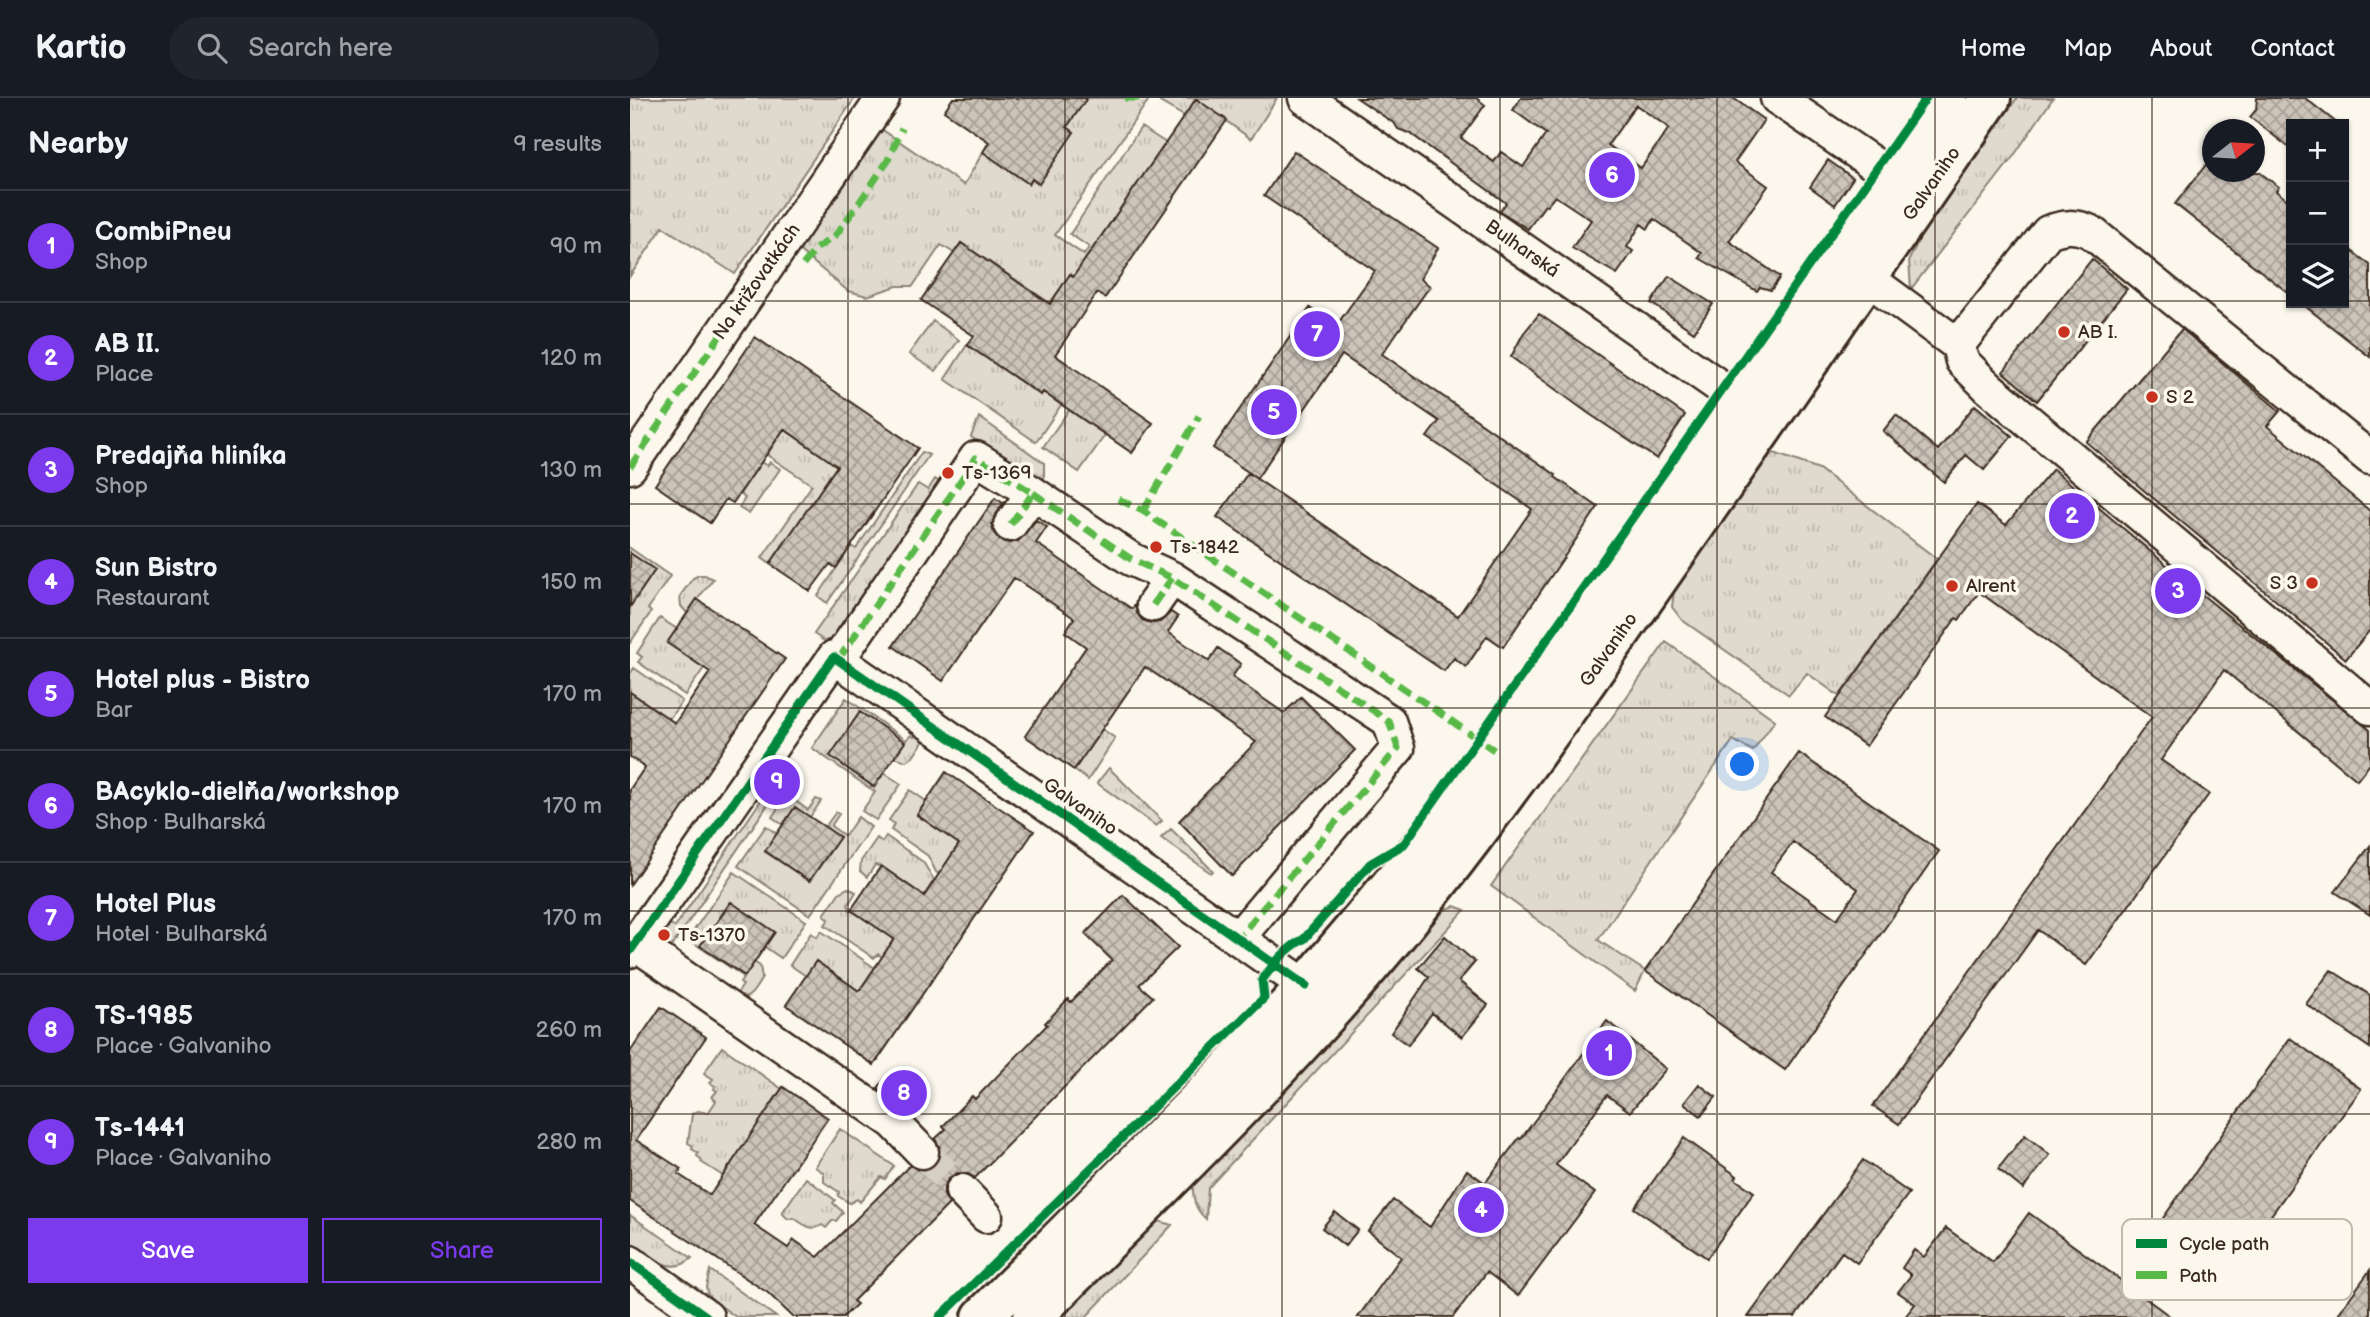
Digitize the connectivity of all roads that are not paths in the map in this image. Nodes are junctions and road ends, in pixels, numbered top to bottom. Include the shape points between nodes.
1 (883, 98) edge
2 (1305, 98) edge
3 (1777, 98) edge
4 (1948, 98) edge
5 (1992, 98) edge
6 (1893, 177) junction
7 (1867, 278) junction
8 (1958, 345) junction
9 (1739, 400) junction
10 (1754, 443) junction
11 (2370, 458) edge
12 (630, 467) edge
13 (1033, 493) junction
14 (1010, 525) dead end
15 (1172, 578) junction
16 (1153, 605) dead end
17 (836, 658) junction
18 (2362, 701) edge
19 (1238, 939) junction
20 (632, 945) edge
21 (1306, 986) junction
22 (922, 1152) tunnel mouth
23 (962, 1191) tunnel mouth
24 (986, 1216) dead end
25 (630, 1262) edge
26 (707, 1317) edge
27 (982, 1317) edge
28 (1033, 1317) edge

1 - 12 street, Na križovatkách
2 - 9 street, Bulharská
3 - 6 street
4 - 6 main road, Galvaniho
5 - 7 main road, Galvaniho
6 - 9 main road, Galvaniho
7 - 8 street
7 - 10 main road, Galvaniho
8 - 11 street via 2048,232 2076,226 2091,232
8 - 18 street via 1962,361 1989,388
9 - 10 main road
9 - 21 main road, Galvaniho via 1452,808
10 - 28 main road, Galvaniho via 1531,760 1391,941 1254,1093
13 - 14 street
13 - 15 street via 1132,559
13 - 17 street via 976,458
15 - 16 street
15 - 19 street via 1389,721 1398,748
17 - 19 street, Galvaniho
17 - 20 street
19 - 21 street, Galvaniho
20 - 22 street via 893,1122
21 - 27 main road, Galvaniho
23 - 24 street
25 - 26 street

